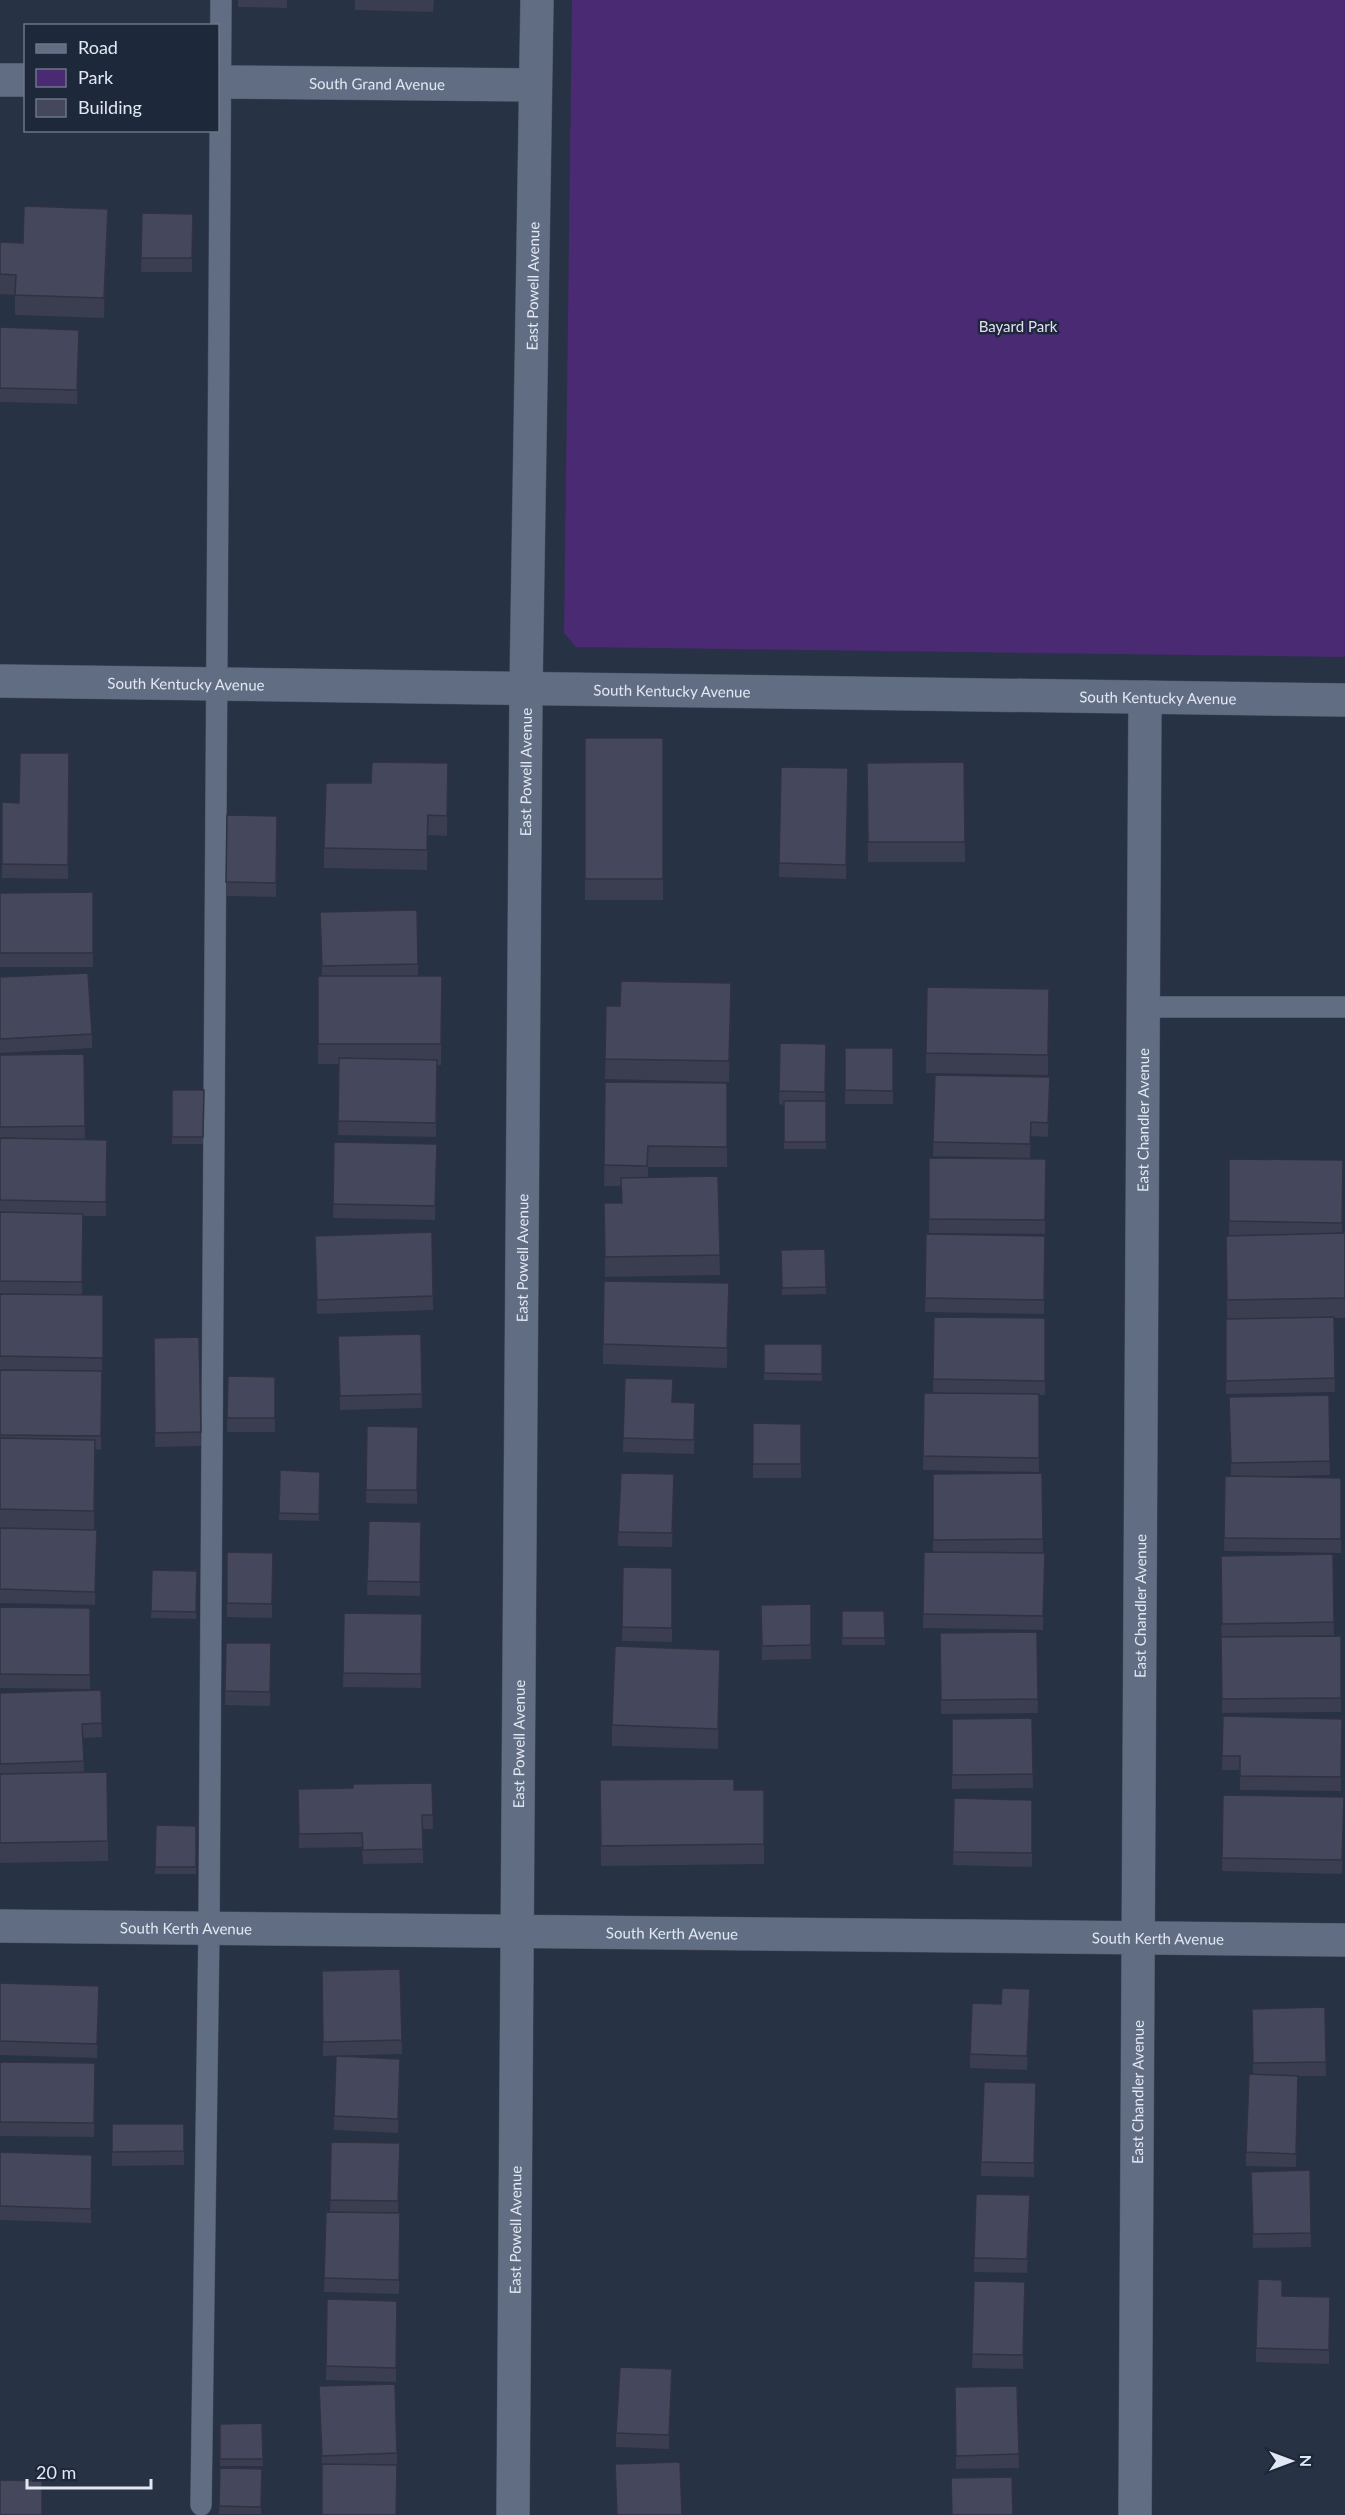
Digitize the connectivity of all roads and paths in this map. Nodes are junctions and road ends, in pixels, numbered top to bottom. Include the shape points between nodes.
1 (221, 0) edge
2 (537, 0) edge
3 (0, 80) edge
4 (24, 80) edge
5 (219, 82) edge
6 (535, 85) junction
7 (219, 132) edge
8 (0, 681) edge
9 (216, 684) junction
10 (526, 688) junction
11 (1145, 697) junction
12 (1345, 700) edge
13 (1144, 1007) junction
14 (1345, 1007) edge
15 (0, 1926) edge
16 (209, 1928) junction
17 (517, 1931) junction
18 (1138, 1937) junction
19 (1345, 1940) edge
20 (201, 2505) dead end
21 (513, 2515) edge
22 (1135, 2515) edge

1 - 5 lane
2 - 6 street, East Powell Avenue
3 - 4 street
5 - 6 street, South Grand Avenue
6 - 10 street, East Powell Avenue
7 - 9 lane
8 - 9 street, South Kentucky Avenue
9 - 10 street, South Kentucky Avenue
9 - 16 lane
10 - 11 street, South Kentucky Avenue
10 - 17 street, East Powell Avenue
11 - 12 street, South Kentucky Avenue
11 - 13 street, East Chandler Avenue
13 - 14 lane
13 - 18 street, East Chandler Avenue
15 - 16 street, South Kerth Avenue
16 - 17 street, South Kerth Avenue
16 - 20 lane
17 - 18 street, South Kerth Avenue
17 - 21 street, East Powell Avenue
18 - 19 street, South Kerth Avenue
18 - 22 street, East Chandler Avenue

